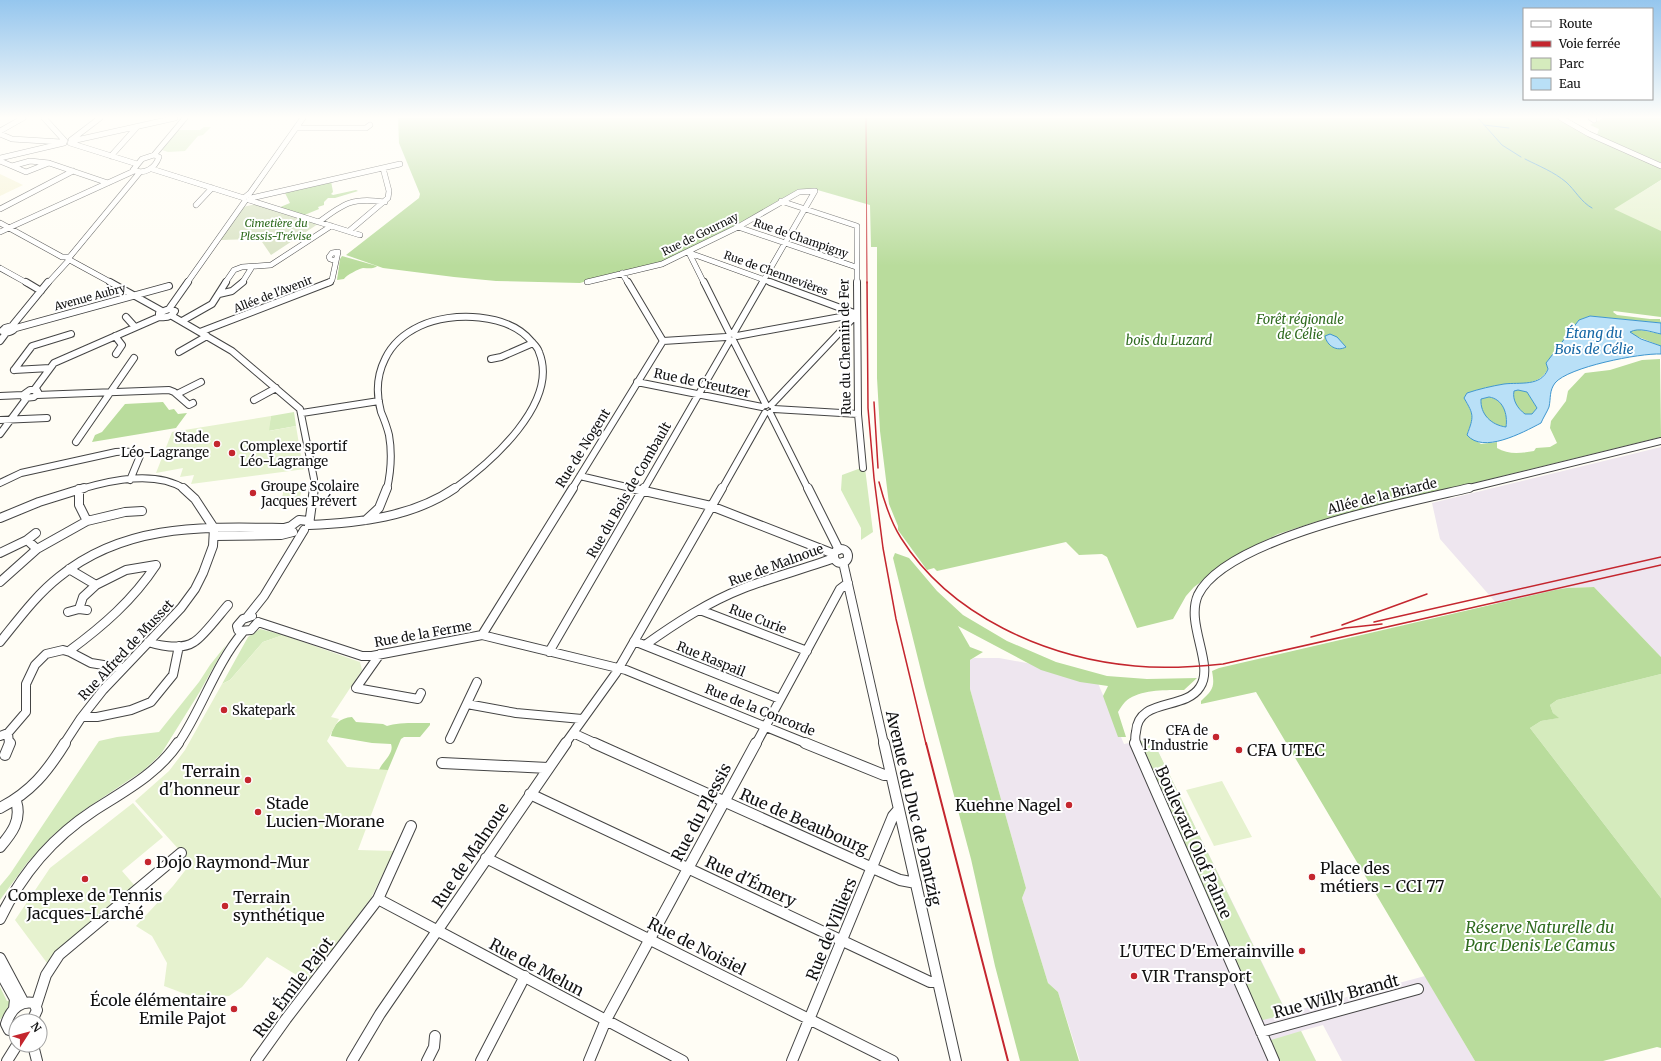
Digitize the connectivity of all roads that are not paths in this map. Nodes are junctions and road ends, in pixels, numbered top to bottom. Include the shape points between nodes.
1 (16, 168) edge
2 (37, 168) edge
3 (63, 168) edge
4 (134, 168) edge
5 (269, 168) edge
6 (383, 168) joint
7 (152, 169) joint
8 (73, 171) junction
9 (134, 171) junction
10 (140, 172) junction
11 (108, 183) junction
12 (212, 188) junction
13 (815, 191) joint
14 (247, 199) junction
15 (781, 201) junction
16 (385, 202) junction
17 (196, 205) dead end
18 (0, 209) edge
19 (805, 209) junction
20 (319, 222) junction
21 (0, 223) edge
22 (331, 226) junction
23 (738, 227) junction
24 (9, 228) junction
25 (349, 231) junction
26 (0, 232) edge
27 (360, 235) dead end
28 (786, 243) junction
29 (688, 252) junction
30 (69, 259) junction
31 (336, 260) dead end
32 (252, 267) junction
33 (856, 267) junction
34 (0, 268) edge
35 (9, 273) junction
36 (622, 273) junction
37 (0, 276) edge
38 (764, 280) junction
39 (586, 282) dead end
40 (169, 286) dead end
41 (41, 291) junction
42 (219, 294) junction
43 (134, 296) junction
44 (169, 309) junction
45 (162, 311) junction
46 (857, 314) junction
47 (172, 316) junction
48 (126, 317) dead end
49 (159, 317) junction
50 (182, 321) junction
51 (14, 327) junction
52 (135, 327) junction
53 (3, 332) edge
54 (200, 332) junction
55 (71, 334) dead end
56 (114, 336) junction
57 (207, 336) junction
58 (731, 337) junction
59 (0, 341) edge
60 (663, 341) junction
61 (533, 343) junction
62 (179, 352) dead end
63 (116, 354) dead end
64 (134, 358) dead end
65 (491, 359) dead end
66 (50, 368) junction
67 (201, 382) dead end
68 (637, 382) junction
69 (276, 388) junction
70 (36, 392) junction
71 (110, 392) junction
72 (177, 394) junction
73 (697, 395) junction
74 (0, 396) edge
75 (25, 397) junction
76 (254, 400) dead end
77 (379, 401) junction
78 (193, 403) dead end
79 (768, 409) junction
80 (302, 413) junction
81 (858, 414) junction
82 (47, 418) dead end
83 (0, 420) edge
84 (11, 420) junction
85 (0, 434) edge
86 (1661, 441) edge
87 (76, 442) dead end
88 (863, 468) dead end
89 (580, 476) junction
90 (130, 480) junction
91 (0, 483) edge
92 (79, 489) junction
93 (643, 489) junction
94 (711, 506) junction
95 (378, 510) junction
96 (142, 511) dead end
97 (0, 518) edge
98 (378, 518) junction
99 (366, 520) junction
100 (87, 521) junction
101 (301, 526) junction
102 (254, 528) junction
103 (215, 532) junction
104 (278, 532) junction
105 (36, 533) dead end
106 (250, 535) junction
107 (26, 540) junction
108 (37, 549) junction
109 (0, 553) edge
110 (835, 554) junction
111 (843, 562) junction
112 (69, 569) junction
113 (0, 582) edge
114 (848, 583) junction
115 (96, 584) junction
116 (228, 604) dead end
117 (79, 608) junction
118 (87, 610) dead end
119 (700, 610) junction
120 (68, 612) dead end
121 (254, 618) junction
122 (241, 631) junction
123 (482, 635) junction
124 (634, 640) junction
125 (0, 642) edge
126 (148, 642) junction
127 (645, 645) junction
128 (179, 646) junction
129 (69, 651) junction
130 (807, 651) junction
131 (549, 652) junction
132 (380, 654) junction
133 (365, 656) junction
134 (1204, 667) joint
135 (122, 668) junction
136 (619, 669) junction
137 (368, 670) junction
138 (477, 682) dead end
139 (421, 693) dead end
140 (780, 699) junction
141 (467, 704) junction
142 (82, 717) junction
143 (582, 719) junction
144 (765, 726) junction
145 (4, 734) edge
146 (573, 734) junction
147 (450, 739) dead end
148 (5, 755) dead end
149 (442, 763) dead end
150 (548, 768) junction
151 (891, 775) junction
152 (530, 794) junction
153 (16, 801) junction
154 (724, 803) junction
155 (0, 808) edge
156 (899, 809) junction
157 (411, 826) dead end
158 (0, 847) edge
159 (181, 853) dead end
160 (486, 858) junction
161 (688, 868) junction
162 (872, 868) junction
163 (916, 882) junction
164 (378, 899) junction
165 (0, 909) edge
166 (0, 919) edge
167 (436, 931) junction
168 (649, 939) junction
169 (843, 941) junction
170 (0, 958) edge
171 (0, 972) edge
172 (525, 976) junction
173 (938, 982) junction
174 (1418, 989) dead end
175 (24, 1003) junction
176 (36, 1006) junction
177 (14, 1009) junction
178 (11, 1013) edge
179 (36, 1013) edge
180 (8, 1019) edge
181 (809, 1019) junction
182 (606, 1020) junction
183 (8, 1028) edge
184 (1261, 1032) junction
185 (435, 1036) dead end
186 (256, 1061) edge
187 (352, 1061) edge
188 (426, 1061) edge
189 (481, 1061) edge
190 (589, 1061) edge
191 (683, 1061) edge
192 (792, 1061) edge
193 (893, 1061) edge
194 (956, 1061) edge
195 (1274, 1061) edge

1 - 2 street via 26,172
3 - 8 street
4 - 9 street via 132,170
5 - 14 street
6 - 14 street
6 - 16 street via 390,195
7 - 10 street
7 - 12 street
8 - 11 street
8 - 18 street
9 - 10 street
9 - 11 street
10 - 30 street
11 - 24 street
12 - 14 street
12 - 17 street
13 - 15 street, Rue de Gournay via 799,192
13 - 19 street, Rue du Bois de Combault
14 - 20 street
14 - 44 street
15 - 19 street
15 - 23 street, Rue de Gournay
16 - 20 street via 363,199 347,203
16 - 25 street
19 - 28 street, Rue du Bois de Combault
19 - 33 street, Rue du Chemin de Fer via 857,226
20 - 22 street
21 - 24 street
22 - 25 street
22 - 32 street via 271,265
23 - 28 street, Rue de Champigny
23 - 29 street, Rue de Gournay
24 - 26 street
24 - 30 street
25 - 27 street
28 - 33 street, Rue de Champigny
28 - 38 street, Rue du Bois de Combault
29 - 36 street, Rue de Gournay via 662,264
29 - 38 street, Rue de Chennevières
29 - 58 street
30 - 41 street
30 - 43 street
31 - 54 street, Allée de l'Avenir via 329,283
32 - 42 street via 238,289
32 - 42 street via 234,270
33 - 46 street, Rue du Chemin de Fer
34 - 35 street
35 - 37 street
35 - 41 street
36 - 39 street, Rue de Gournay
36 - 60 street
38 - 46 street, Rue de Chennevières
38 - 58 street, Rue du Bois de Combault
40 - 43 street, Avenue Aubry
41 - 51 street
42 - 50 street via 208,307
43 - 45 street
43 - 51 street, Avenue Aubry
44 - 45 street
44 - 47 street via 175,311
45 - 49 street
46 - 58 street
46 - 79 street
46 - 81 street, Rue du Chemin de Fer
47 - 49 street
47 - 50 street
48 - 52 street
49 - 52 street
50 - 54 street
51 - 53 street
52 - 56 street
53 - 59 street
54 - 57 street
55 - 66 street via 32,346 14,370
56 - 63 street via 122,345
56 - 66 street via 54,363
57 - 62 street
57 - 69 street via 232,351
58 - 60 street
58 - 73 street, Rue du Bois de Combault
58 - 79 street
60 - 68 street, Rue de Nogent
61 - 65 street
61 - 77 street via 514,328 480,316 451,316 429,321 403,336 388,353 379,377
61 - 98 street via 543,364 541,387 531,410 502,448 476,473 444,495 407,511
64 - 71 street
66 - 70 street
67 - 72 street
68 - 73 street, Rue de Creutzer
68 - 89 street, Rue de Nogent
69 - 76 street
69 - 80 street via 297,405
70 - 71 street
70 - 75 street
71 - 72 street via 169,390
71 - 87 street
72 - 78 street via 189,405
73 - 79 street, Rue de Creutzer
73 - 93 street, Rue du Bois de Combault
74 - 75 street
75 - 84 street
77 - 80 street
77 - 95 street via 388,431 391,453 387,487
79 - 81 street, Rue de Creutzer
79 - 94 street
79 - 110 street
80 - 101 street via 314,479 314,496 311,512
81 - 88 street, Rue du Chemin de Fer
82 - 84 street
83 - 84 street
84 - 85 street
86 - 134 street, Allée de la Briarde via 1332,521 1256,552 1212,578 1199,594 1194,616
89 - 93 street
89 - 123 street, Rue de Nogent
90 - 91 street via 140,456 136,452 128,451 21,473
90 - 92 street
90 - 103 street via 163,480 179,485 197,500
92 - 97 street
92 - 100 street via 80,505
93 - 94 street
93 - 131 street, Rue du Bois de Combault
94 - 110 street
94 - 124 street
95 - 98 street
95 - 99 street
96 - 100 street via 126,509
98 - 99 street
99 - 101 street
100 - 108 street
101 - 104 street
101 - 121 street
102 - 103 street
102 - 104 street
102 - 106 street via 248,531
103 - 106 street
103 - 112 street via 176,530 130,538 95,551
103 - 126 street, Rue Alfred de Musset via 205,568 194,590 183,606
104 - 106 street
105 - 107 street
107 - 108 street
107 - 109 street
108 - 113 street
110 - 111 street via 838,562
110 - 111 street, Avenue du Duc de Dantzig via 846,551 849,554
110 - 119 street, Rue de Malnoue via 756,583
111 - 114 street, Avenue du Duc de Dantzig
112 - 115 street
112 - 125 street via 43,591
114 - 130 street, Rue du Plessis via 840,589
114 - 151 street, Avenue du Duc de Dantzig
115 - 117 street via 83,597
115 - 129 street via 126,570 156,565 142,587 125,606
116 - 128 street via 195,642
117 - 118 street
117 - 120 street
119 - 127 street, Rue de Malnoue via 671,626
119 - 130 street, Rue Curie
121 - 122 street via 254,628
121 - 122 street via 240,621 237,626
121 - 133 street, Rue de la Ferme
122 - 165 street via 164,756 146,772 84,814 49,843 20,878
122 - 166 street via 179,740 165,759 138,782 78,822 53,844 21,883
123 - 131 street, Rue de la Ferme
123 - 132 street, Rue de la Ferme
124 - 127 street, Rue Raspail
124 - 136 street
126 - 128 street
126 - 135 street, Rue Alfred de Musset
127 - 140 street, Rue Raspail
128 - 142 street via 173,675 151,702 131,710 97,717
129 - 135 street via 92,663
129 - 145 street via 51,651 37,660 25,688 25,713
130 - 140 street, Rue du Plessis
131 - 136 street, Rue de la Ferme
132 - 133 street, Rue de la Ferme
132 - 137 street
133 - 137 street
134 - 184 street, Boulevard Olof Palme via 1203,683 1195,693 1185,699 1144,712 1137,722 1135,742
135 - 142 street, Rue Alfred de Musset
136 - 143 street, Rue de Malnoue
136 - 144 street, Rue de la Concorde
137 - 139 street via 356,688 418,699
138 - 141 street
140 - 144 street, Rue du Plessis
141 - 143 street via 516,713
141 - 147 street
142 - 153 street, Rue Alfred de Musset via 44,776
143 - 146 street, Rue de Malnoue
144 - 151 street, Rue de la Concorde via 884,775
144 - 154 street, Rue du Plessis
145 - 148 street via 10,742
146 - 150 street, Rue de Malnoue
146 - 154 street, Rue de Beaubourg
149 - 150 street
150 - 152 street, Rue de Malnoue
151 - 156 street, Avenue du Duc de Dantzig
152 - 160 street, Rue de Malnoue
152 - 161 street, Rue d'Émery
153 - 155 street, Rue Alfred de Musset
153 - 158 street via 18,820
154 - 161 street, Rue du Plessis
154 - 162 street, Rue de Beaubourg
156 - 162 street, Rue de Villiers via 893,816
156 - 163 street, Avenue du Duc de Dantzig
157 - 164 street, Rue Émile Pajot
159 - 176 street via 59,955 46,975
160 - 167 street, Rue de Malnoue
160 - 168 street, Rue de Noisiel
161 - 168 street, Rue du Plessis
161 - 169 street, Rue d'Émery
162 - 163 street, Rue de Beaubourg via 907,882
162 - 169 street, Rue de Villiers
163 - 173 street, Avenue du Duc de Dantzig
164 - 167 street, Rue de Melun
164 - 186 street, Rue Émile Pajot
167 - 172 street, Rue de Melun
167 - 187 street, Rue de Malnoue
168 - 181 street, Rue de Noisiel
168 - 182 street, Rue du Plessis
169 - 173 street, Rue d'Émery via 930,982
169 - 181 street, Rue de Villiers
170 - 175 street
171 - 177 street via 15,1000
172 - 182 street, Rue de Melun
172 - 189 street
173 - 194 street, Avenue du Duc de Dantzig
174 - 184 street, Rue Willy Brandt
175 - 176 street via 31,1002
175 - 177 street
176 - 179 street
177 - 178 street
180 - 183 street
181 - 192 street, Rue de Villiers
181 - 193 street, Rue de Noisiel
182 - 190 street, Rue du Plessis
182 - 191 street, Rue de Melun
184 - 195 street, Boulevard Olof Palme
185 - 188 street via 434,1047

